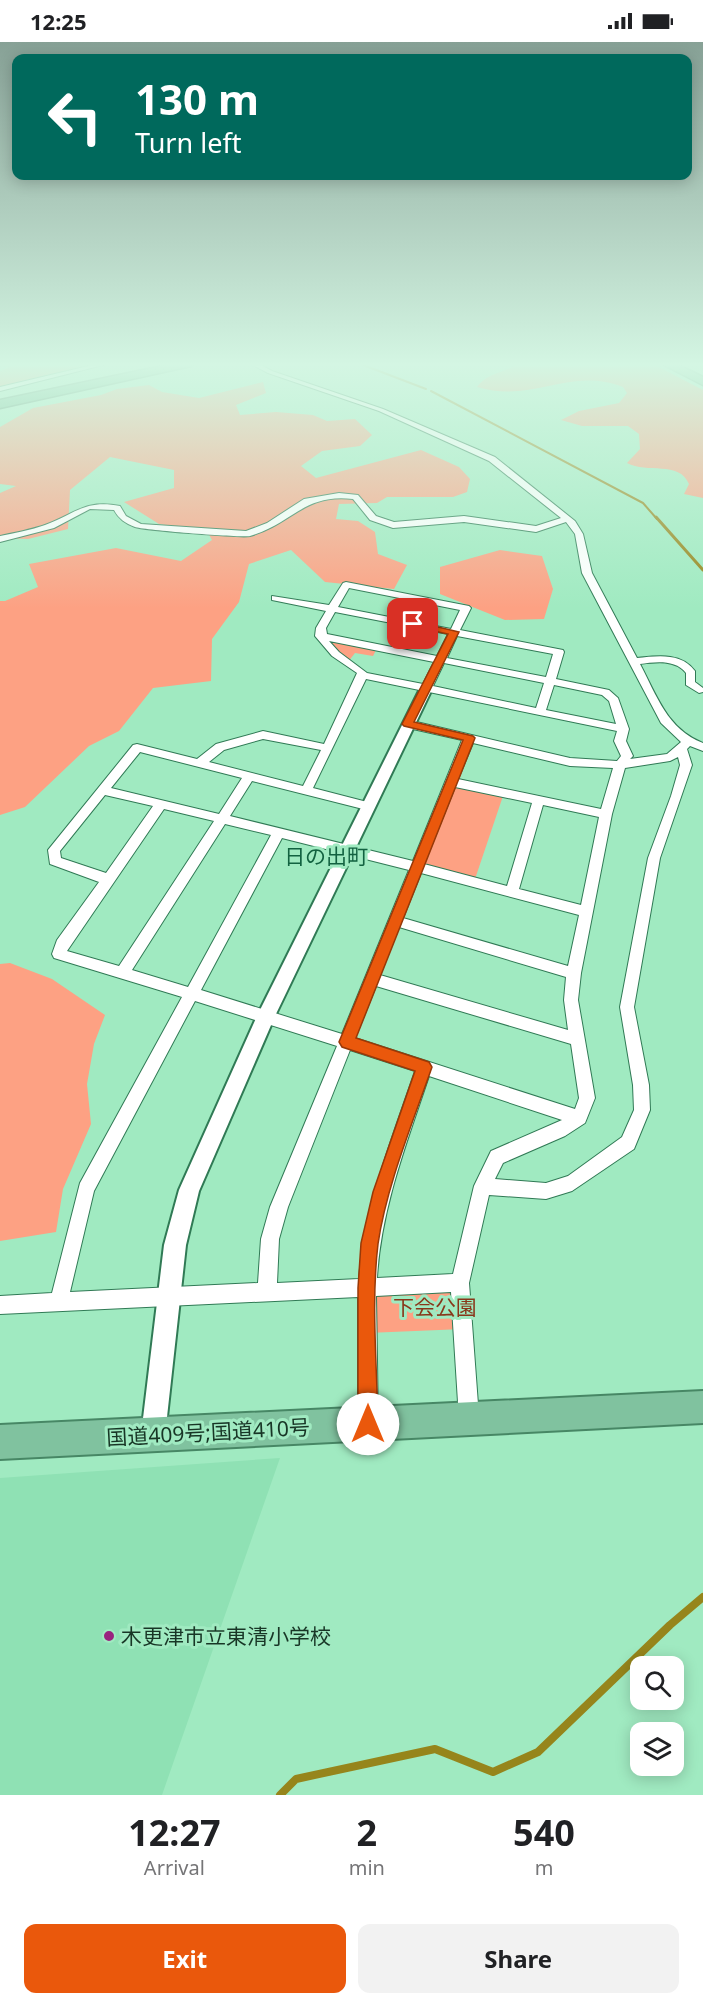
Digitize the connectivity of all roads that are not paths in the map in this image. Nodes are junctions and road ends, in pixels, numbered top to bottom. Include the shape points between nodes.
1 (460, 445) edge
2 (567, 519) junction
3 (467, 528) dead end
4 (525, 529) junction
5 (0, 539) edge
6 (275, 598) dead end
7 (332, 609) junction
8 (454, 632) junction
9 (321, 636) junction
10 (440, 659) junction
11 (633, 661) junction
12 (362, 675) junction
13 (550, 681) junction
14 (426, 689) junction
15 (699, 690) dead end
16 (540, 712) junction
17 (408, 724) junction
18 (623, 729) junction
19 (469, 738) junction
20 (685, 745) junction
21 (703, 747) edge
22 (328, 748) junction
23 (199, 764) junction
24 (620, 765) junction
25 (249, 777) junction
26 (452, 782) junction
27 (102, 790) junction
28 (306, 791) junction
29 (539, 800) junction
30 (161, 804) junction
31 (368, 806) junction
32 (606, 814) junction
33 (222, 819) junction
34 (279, 832) junction
35 (348, 849) junction
36 (417, 867) junction
37 (106, 881) junction
38 (512, 892) junction
39 (586, 912) junction
40 (396, 921) junction
41 (122, 973) junction
42 (574, 973) junction
43 (372, 979) junction
44 (191, 993) junction
45 (266, 1016) junction
46 (577, 1039) junction
47 (347, 1042) junction
48 (424, 1067) junction
49 (579, 1118) junction
50 (482, 1186) junction
51 (460, 1283) junction
52 (367, 1288) junction
53 (267, 1292) junction
54 (167, 1297) junction
55 (59, 1302) junction
56 (0, 1305) edge
57 (703, 1407) edge
58 (469, 1418) junction
59 (368, 1424) junction
60 (153, 1435) junction
61 (0, 1442) edge

1 - 2 street via 492,459
2 - 4 street
2 - 11 street via 579,534 587,573
3 - 4 street via 516,532
4 - 5 street via 457,519 384,524 355,498 339,495 307,501 270,525 247,534 139,526 123,518 117,508 100,504 82,508 51,526
6 - 7 street
7 - 8 street
7 - 8 street via 346,585 466,608
7 - 9 street via 321,628
8 - 10 street
8 - 13 street via 559,652
9 - 10 street
9 - 12 street via 324,645
10 - 13 street
10 - 14 street
11 - 15 street via 661,659 683,663 691,673 690,683
11 - 20 street via 666,723
12 - 14 street
12 - 22 street
13 - 16 street
13 - 18 street via 610,694
14 - 16 street
14 - 17 street
16 - 18 street
17 - 19 street
17 - 31 street
18 - 24 street via 620,741 627,756
19 - 24 street via 570,762
19 - 26 street
20 - 21 street
20 - 24 street via 670,757
20 - 50 street via 686,765 654,858 627,1008 642,1110 628,1143 572,1183 546,1191
22 - 23 street via 263,735 220,747
22 - 28 street
23 - 25 street
23 - 27 street via 137,748
24 - 32 street
25 - 28 street
25 - 33 street
26 - 29 street
26 - 36 street
27 - 30 street
27 - 37 street via 54,850 53,858
28 - 31 street
29 - 32 street
29 - 38 street
30 - 33 street
30 - 37 street
31 - 35 street
32 - 39 street
33 - 34 street
33 - 41 street
34 - 35 street
34 - 44 street
35 - 36 street
35 - 45 street
36 - 38 street
36 - 40 street
37 - 41 street via 59,954
38 - 39 street
39 - 42 street
40 - 42 street
40 - 43 street
41 - 44 street
42 - 46 street via 571,1000
43 - 46 street
43 - 47 street
44 - 45 street
44 - 55 street via 86,1189
45 - 47 street
45 - 54 street via 189,1190
46 - 49 street via 587,1098
47 - 48 street
47 - 53 street via 279,1207 270,1239
48 - 49 street
48 - 52 street via 382,1192 369,1243
49 - 50 street via 559,1131 497,1157
50 - 51 street
51 - 52 street
51 - 58 street
52 - 53 street
52 - 59 street
53 - 54 street
54 - 55 street
54 - 60 street
55 - 56 street
57 - 58 highway, 国道409号;国道410号
58 - 59 highway, 国道409号;国道410号
59 - 60 highway, 国道409号;国道410号
60 - 61 highway, 国道409号;国道410号

